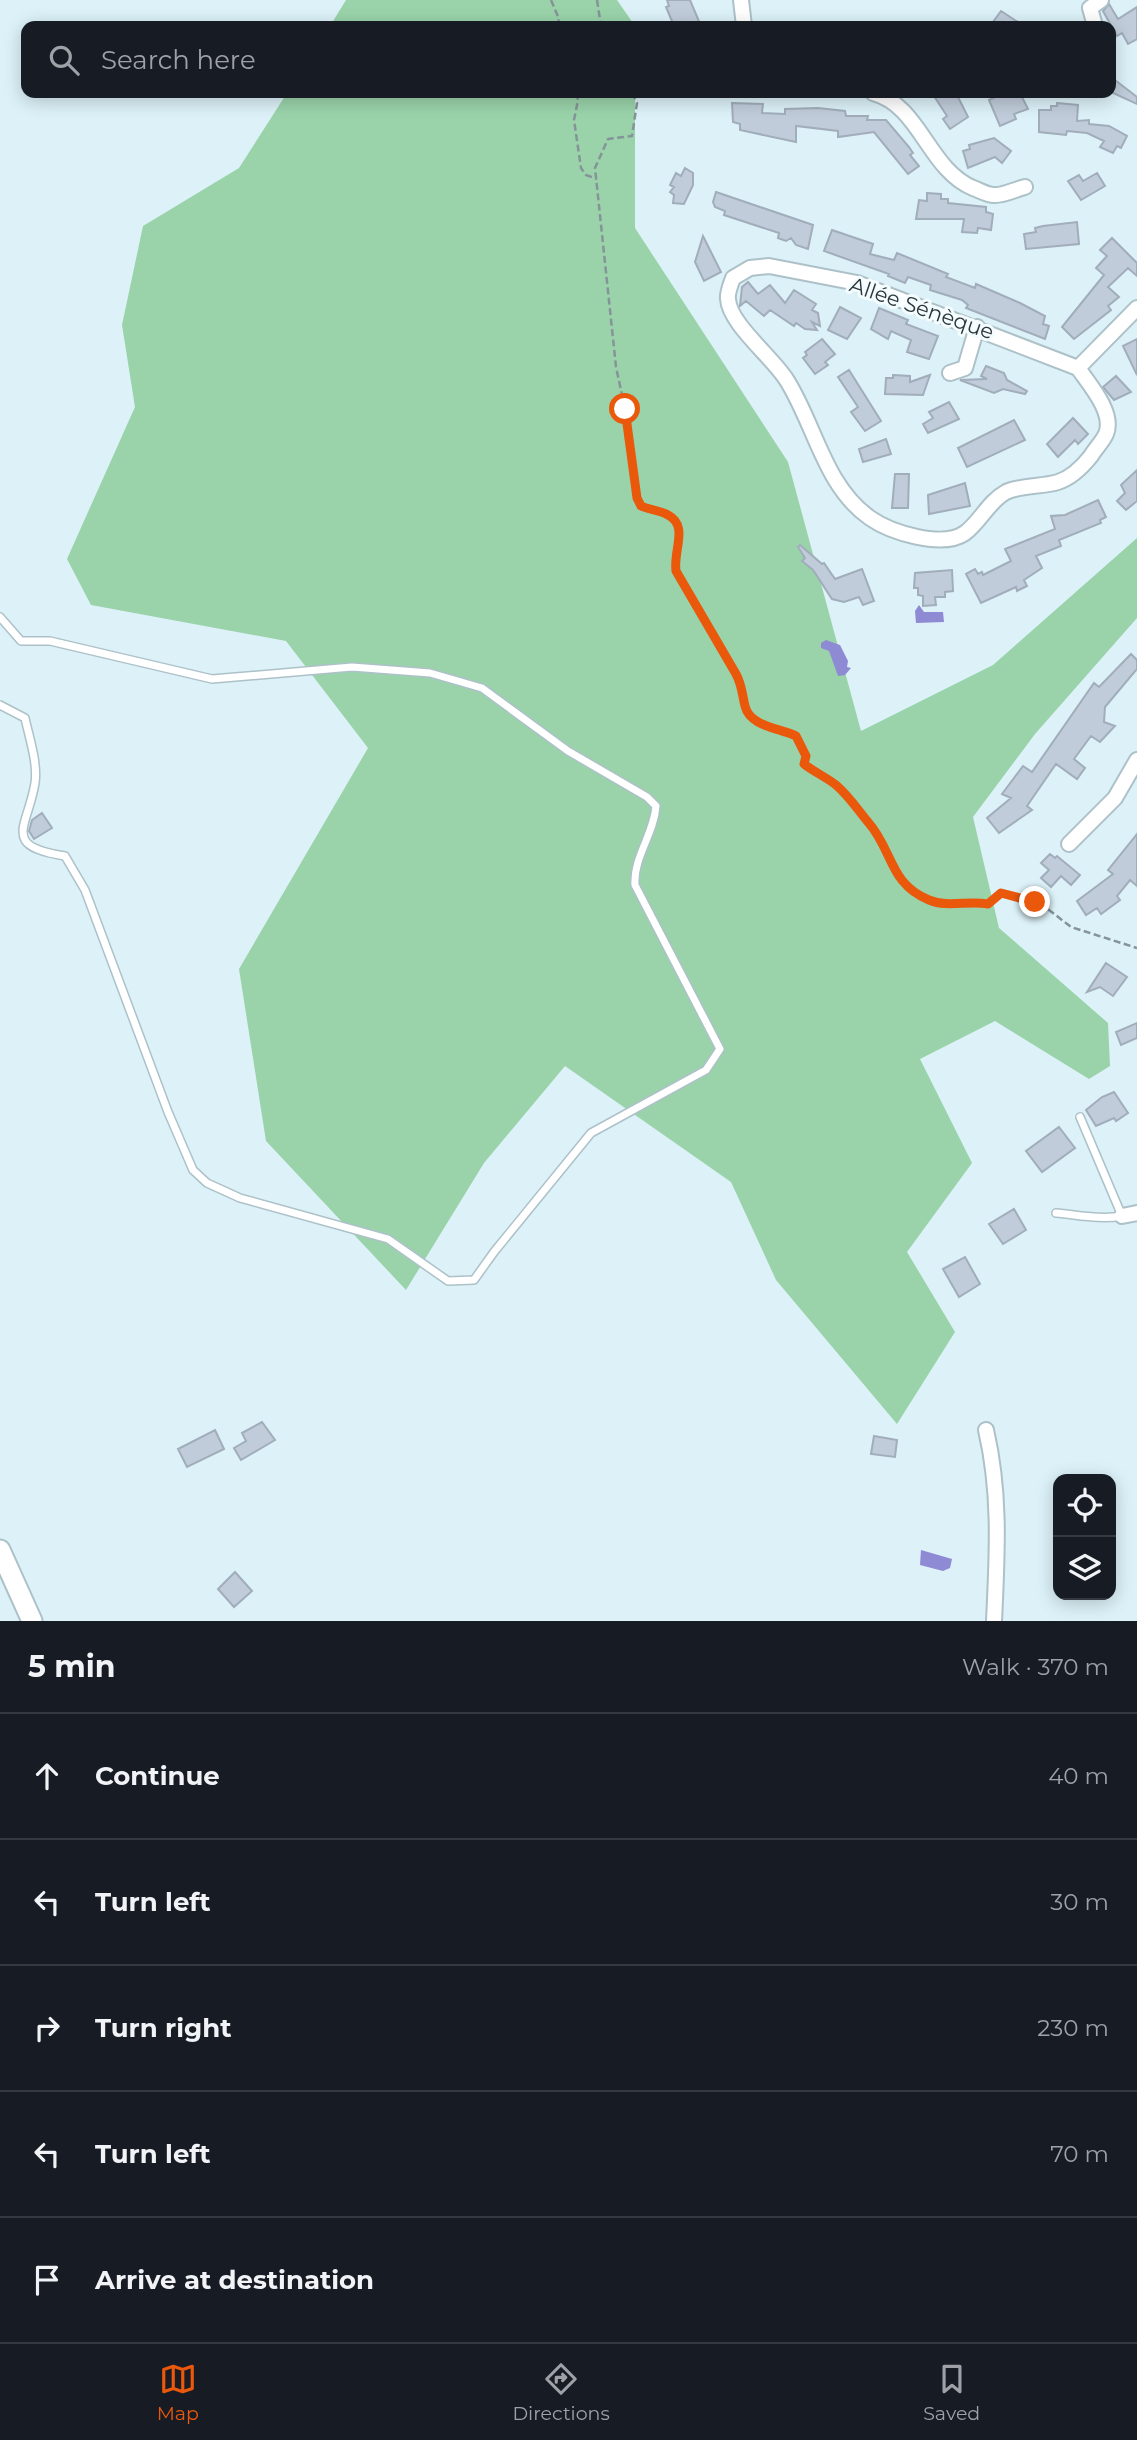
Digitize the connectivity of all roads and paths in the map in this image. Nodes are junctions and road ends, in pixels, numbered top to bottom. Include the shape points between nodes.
1 (551, 0) edge
2 (597, 0) edge
3 (741, 0) edge
4 (1101, 0) edge
5 (558, 21) edge
6 (600, 21) edge
7 (743, 21) edge
8 (1094, 21) edge
9 (577, 98) edge
10 (634, 98) edge
11 (890, 98) edge
12 (597, 179) junction
13 (1025, 187) dead end
14 (1137, 308) edge
15 (977, 327) junction
16 (1078, 368) junction
17 (950, 373) dead end
18 (0, 617) edge
19 (0, 705) edge
20 (1137, 760) edge
21 (1069, 845) dead end
22 (1137, 948) edge
23 (1080, 1116) dead end
24 (1056, 1213) dead end
25 (1137, 1213) edge
26 (1122, 1216) junction
27 (986, 1430) dead end
28 (0, 1550) edge
29 (0, 1579) edge
30 (18, 1621) edge
31 (32, 1621) edge
32 (994, 1621) edge

1 - 5 path
2 - 6 path
3 - 7 street
4 - 8 street via 1090,8
9 - 12 path via 574,120 581,168
10 - 12 path via 632,136 608,139 595,167
11 - 13 street via 957,181 993,196
12 - 22 path via 616,367 637,498 641,506 670,515 679,525 676,571 736,674 751,717 772,730 796,736 806,756 804,764 838,787 869,822 909,891 946,904 988,904 1008,893 1044,906 1071,927
14 - 16 street
15 - 16 street, Allée Sénèque
15 - 16 street, Allée Sénèque via 857,283 769,266 750,268 733,278 727,298 734,320 776,363 793,390 843,494 870,518 916,537 945,539 963,534 994,500 1009,491 1059,482 1084,465 1107,433 1107,419
15 - 17 street via 965,368
18 - 19 lane via 21,641 50,641 212,679 352,667 430,673 482,688 656,806 655,823 634,872 635,885 720,1049 706,1070 592,1133 474,1280 449,1281 388,1239 240,1198 206,1183 193,1170 168,1112 85,890 65,856 24,848 17,838 16,825 35,783 35,771 25,719
20 - 21 street via 1115,798
23 - 26 lane
24 - 26 lane via 1102,1220
25 - 26 street
27 - 32 street via 998,1513
28 - 31 main road
29 - 30 main road

